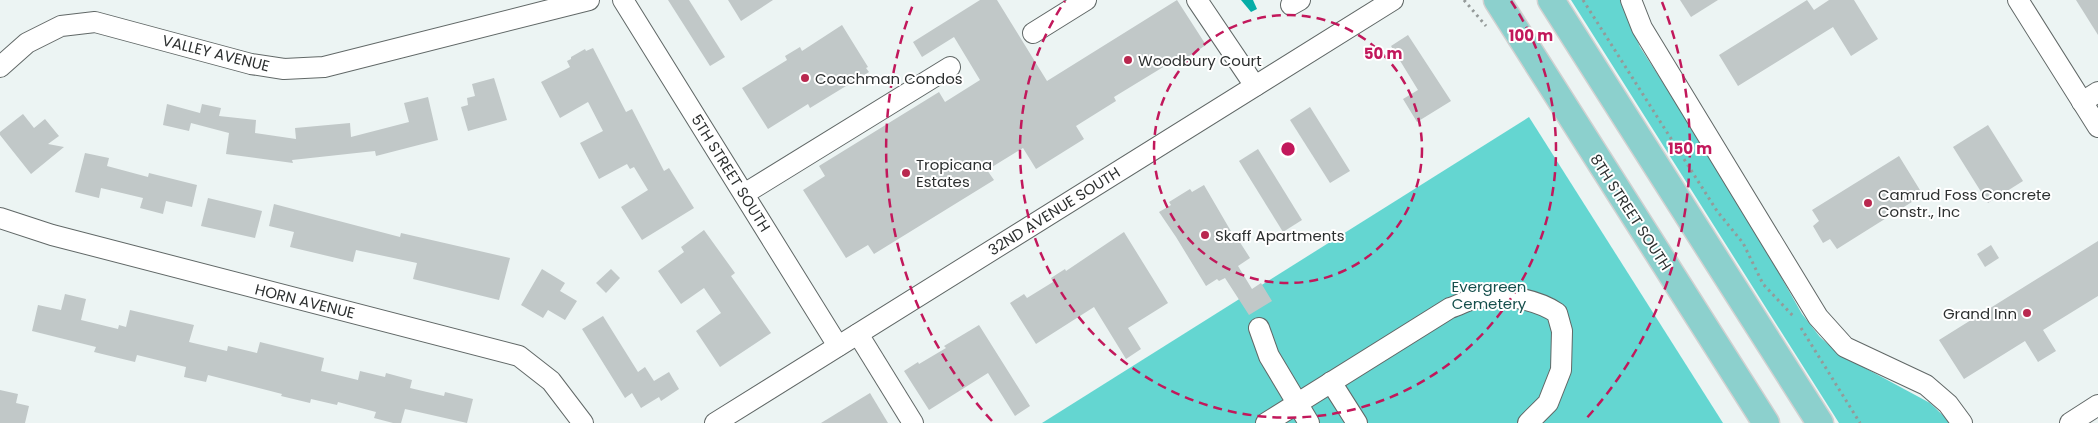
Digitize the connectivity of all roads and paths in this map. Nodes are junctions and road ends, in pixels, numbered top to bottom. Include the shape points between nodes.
1 (589, 0) edge
2 (623, 0) edge
3 (1086, 0) edge
4 (1196, 0) edge
5 (1496, 0) edge
6 (1551, 0) edge
7 (1583, 0) edge
8 (1631, 0) edge
9 (2018, 0) edge
10 (1385, 2) edge
11 (1033, 33) dead end
12 (0, 67) edge
13 (950, 67) dead end
14 (1255, 86) junction
15 (2090, 97) edge
16 (2098, 127) edge
17 (744, 194) junction
18 (1, 217) edge
19 (1259, 328) dead end
20 (858, 334) junction
21 (838, 346) junction
22 (1331, 382) junction
23 (1297, 404) junction
24 (2098, 405) edge
25 (583, 423) edge
26 (715, 423) edge
27 (913, 423) edge
28 (1266, 423) edge
29 (1309, 423) edge
30 (1357, 423) edge
31 (1528, 423) edge
32 (1766, 423) edge
33 (1820, 423) edge
34 (1860, 423) edge
35 (1962, 423) edge
36 (2070, 423) edge

1 - 12 street, VALLEY AVENUE via 324,68 284,69 251,64 95,22 61,26 27,43
2 - 17 street, 5TH STREET SOUTH
3 - 11 street
4 - 14 street
5 - 32 main road, 8TH STREET SOUTH
6 - 33 main road
7 - 34 path via 1716,212 1743,243 1762,284 1792,314
8 - 35 street via 1642,28 1818,317 1845,347 1926,385 1948,404
9 - 15 street
10 - 14 street, 32ND AVENUE SOUTH
13 - 17 street
14 - 20 street, 32ND AVENUE SOUTH
15 - 16 street
17 - 21 street, 5TH STREET SOUTH
18 - 25 street, HORN AVENUE via 52,236 519,356 550,381
19 - 23 street via 1269,356
20 - 21 street, 32ND AVENUE SOUTH
20 - 27 street
21 - 26 street, 32ND AVENUE SOUTH
22 - 23 street
22 - 30 street
22 - 31 street via 1450,308 1478,297 1516,297 1546,305 1557,313 1562,331 1561,370 1548,402
23 - 28 street
23 - 29 street
24 - 36 street

